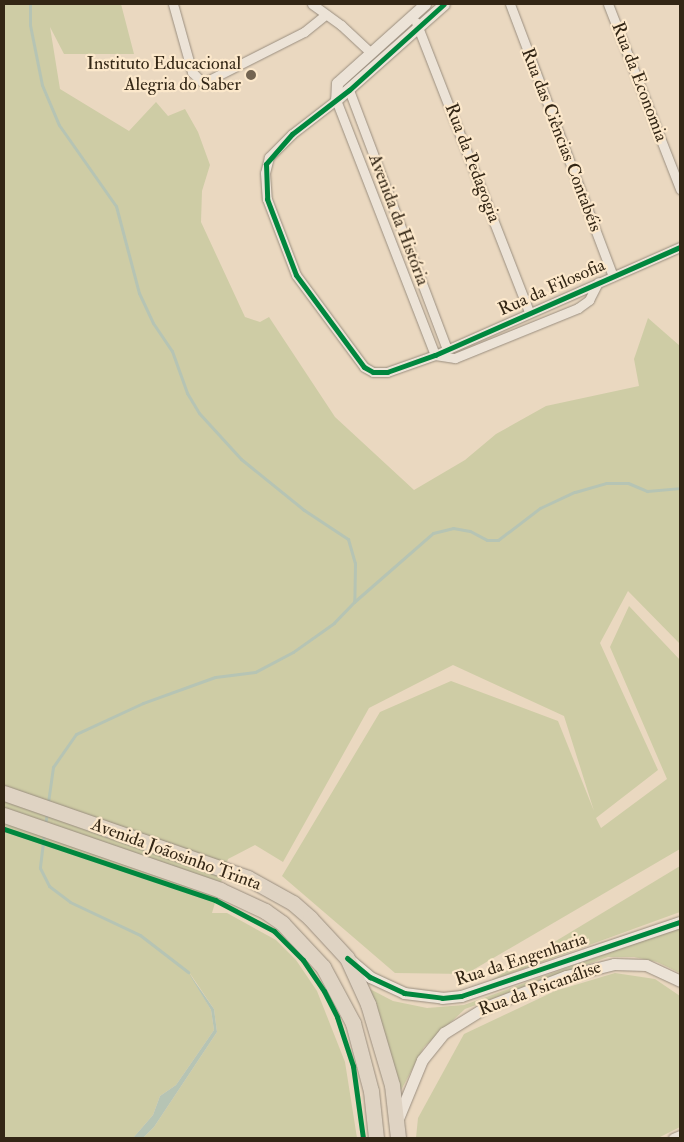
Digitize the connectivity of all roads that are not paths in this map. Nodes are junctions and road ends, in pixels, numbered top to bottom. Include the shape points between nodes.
1 (173, 4) edge
2 (312, 4) edge
3 (425, 4) edge
4 (444, 4) edge
5 (510, 4) edge
6 (608, 4) edge
7 (326, 14) junction
8 (411, 16) junction
9 (419, 26) junction
10 (370, 52) junction
11 (349, 90) junction
12 (336, 100) junction
13 (680, 189) edge
14 (680, 247) edge
15 (613, 276) junction
16 (598, 282) junction
17 (529, 312) junction
18 (447, 349) junction
19 (435, 355) junction
20 (4, 793) edge
21 (4, 815) edge
22 (680, 922) edge
23 (347, 958) junction
24 (680, 981) edge
25 (397, 1122) junction
26 (680, 1135) edge
27 (376, 1138) edge
28 (398, 1138) edge
29 (672, 1138) edge

1 - 7 street via 192,72 203,82 304,32
2 - 7 street
3 - 8 street
4 - 9 street
5 - 15 street, Rua das Ciências Contabéis
6 - 13 street, Rua da Economia
7 - 10 street
8 - 9 street, Rua da Pedagogia
8 - 10 street
9 - 11 street
9 - 17 street, Rua da Pedagogia
10 - 12 street via 336,83
11 - 12 street
11 - 18 street, Avenida da História
12 - 19 street, Avenida da História
12 - 19 street via 292,134 266,161 267,199 281,237 296,275 364,367 373,372 387,372
14 - 15 street, Rua da Filosofia
15 - 16 street, Rua da Filosofia
16 - 17 street, Rua da Filosofia
16 - 19 street, Rua da Filosofia via 589,300 578,308 455,358
17 - 18 street, Rua da Filosofia
18 - 19 street, Rua da Filosofia
20 - 23 main road, Avenida Joãosinho Trinta via 267,887 293,903 326,932
21 - 27 main road, Avenida Joãosinho Trinta via 220,890 265,911 282,923 312,953 334,984 353,1023 364,1060
22 - 23 street, Rua da Engenharia via 461,996 442,998 404,993 370,977
23 - 25 main road, Avenida Joãosinho Trinta via 381,1040
24 - 25 street, Rua da Psicanálise via 646,965 614,964 566,976 486,1007 444,1033 422,1060
25 - 28 main road, Avenida Joãosinho Trinta
26 - 29 street

